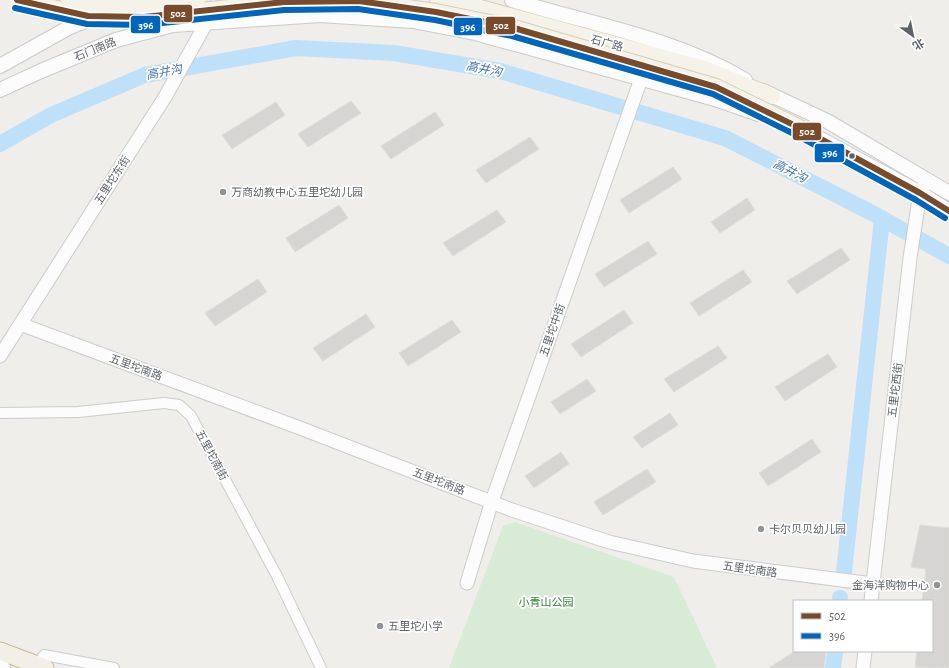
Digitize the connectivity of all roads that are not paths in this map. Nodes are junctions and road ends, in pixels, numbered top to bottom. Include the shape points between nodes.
1 (17, 0) edge
2 (69, 0) edge
3 (135, 0) edge
4 (197, 0) edge
5 (219, 0) edge
6 (438, 0) edge
7 (512, 0) edge
8 (206, 22) junction
9 (0, 66) edge
10 (640, 79) junction
11 (0, 90) edge
12 (772, 96) junction
13 (806, 131) junction
14 (927, 180) junction
15 (920, 193) junction
16 (949, 193) edge
17 (949, 211) edge
18 (20, 324) junction
19 (0, 356) edge
20 (0, 413) edge
21 (492, 501) junction
22 (466, 583) dead end
23 (873, 584) junction
24 (871, 600) edge
25 (865, 652) edge
26 (3, 662) edge
27 (42, 666) edge
28 (114, 668) edge
29 (321, 668) edge
30 (863, 668) edge

1 - 13 main road, 石广路, bridge via 95,16 144,17 284,2 359,1 436,12 514,28 716,87
2 - 4 main road, bridge via 99,5 164,4
3 - 9 main road via 70,27
5 - 8 street, 五里坨东街
6 - 12 main road, 石广路 via 480,8 704,70
7 - 12 main road via 653,40 720,65
8 - 10 main road, 石门南路 via 320,15 413,21 475,33
8 - 11 main road, 石门南路 via 173,25 116,40
8 - 18 street, 五里坨东街 via 165,97
10 - 13 main road, 石门南路 via 715,99
10 - 21 street, 五里坨中街
12 - 14 main road via 827,121
13 - 15 main road, 石门南路
14 - 15 street, 五里坨西街
14 - 16 main road
15 - 17 main road, 石门南路
15 - 23 street, 五里坨西街 via 910,258
18 - 19 street, 五里坨东街
18 - 21 street, 五里坨南路
20 - 29 street, 五里坨南街 via 78,412 164,403 179,405 191,416 277,576
21 - 22 street, 五里坨中街
21 - 23 street, 五里坨南路 via 609,542 693,561
23 - 24 street, 五里坨西街
25 - 30 street
26 - 27 highway
27 - 28 street via 44,655

